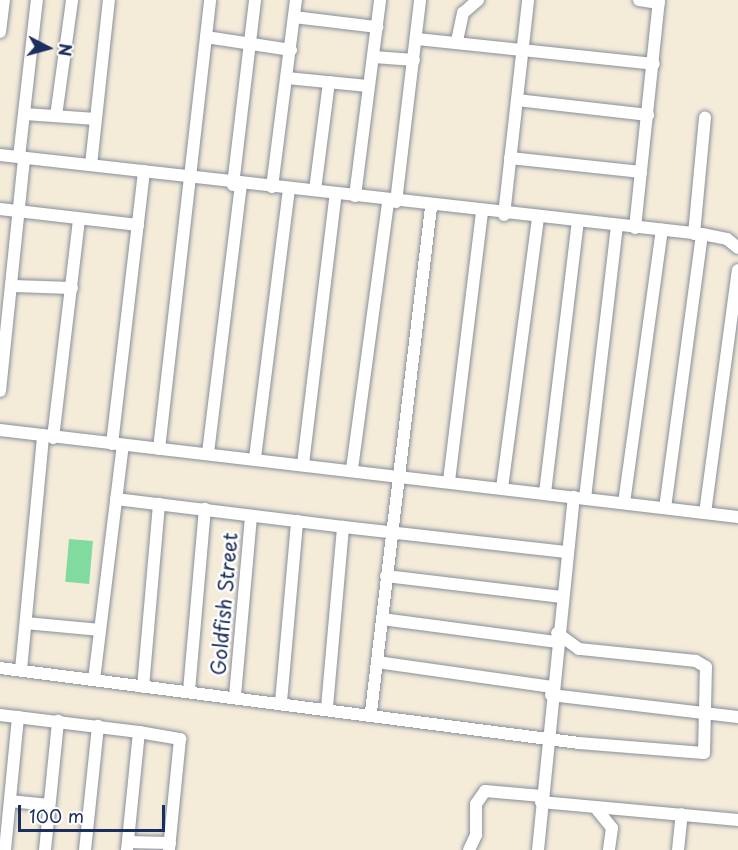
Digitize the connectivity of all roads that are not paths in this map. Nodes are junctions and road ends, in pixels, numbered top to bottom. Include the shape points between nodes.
1 (4, 0) edge
2 (37, 0) edge
3 (72, 0) edge
4 (109, 0) edge
5 (210, 0) edge
6 (255, 0) edge
7 (296, 0) edge
8 (380, 0) edge
9 (420, 0) edge
10 (478, 0) edge
11 (528, 0) edge
12 (639, 0) edge
13 (659, 1) edge
14 (294, 17) junction
15 (377, 27) junction
16 (0, 32) edge
17 (206, 37) junction
18 (417, 39) junction
19 (457, 41) junction
20 (251, 43) junction
21 (524, 47) junction
22 (291, 50) junction
23 (374, 57) junction
24 (414, 60) junction
25 (654, 64) junction
26 (287, 78) junction
27 (329, 82) junction
28 (368, 86) junction
29 (517, 100) junction
30 (25, 114) junction
31 (648, 115) junction
32 (56, 116) junction
33 (705, 118) dead end
34 (96, 119) junction
35 (0, 155) edge
36 (21, 157) junction
37 (510, 158) junction
38 (91, 165) junction
39 (144, 171) junction
40 (641, 172) junction
41 (190, 179) junction
42 (237, 185) junction
43 (272, 187) junction
44 (289, 188) junction
45 (315, 190) junction
46 (336, 193) junction
47 (355, 196) junction
48 (392, 201) junction
49 (431, 207) junction
50 (0, 209) edge
51 (20, 212) junction
52 (482, 213) junction
53 (504, 215) junction
54 (538, 219) junction
55 (79, 220) junction
56 (578, 222) junction
57 (138, 225) junction
58 (617, 226) junction
59 (635, 228) junction
60 (662, 230) junction
61 (698, 234) junction
62 (738, 248) edge
63 (738, 270) edge
64 (13, 286) junction
65 (72, 288) junction
66 (0, 391) edge
67 (0, 430) edge
68 (48, 437) junction
69 (117, 444) junction
70 (159, 449) junction
71 (208, 453) junction
72 (255, 458) junction
73 (303, 464) junction
74 (352, 469) junction
75 (400, 475) junction
76 (449, 481) junction
77 (502, 488) junction
78 (545, 493) junction
79 (580, 497) junction
80 (116, 499) junction
81 (624, 503) junction
82 (159, 504) junction
83 (665, 508) junction
84 (205, 509) junction
85 (705, 513) junction
86 (251, 516) junction
87 (738, 517) edge
88 (297, 521) junction
89 (343, 528) junction
90 (391, 532) junction
91 (567, 552) junction
92 (386, 576) junction
93 (562, 597) junction
94 (381, 619) junction
95 (26, 623) junction
96 (100, 630) junction
97 (557, 638) junction
98 (377, 662) junction
99 (0, 668) edge
100 (21, 670) junction
101 (94, 680) junction
102 (143, 687) junction
103 (189, 691) junction
104 (552, 691) junction
105 (235, 696) junction
106 (281, 702) junction
107 (327, 707) junction
108 (371, 712) junction
109 (707, 714) junction
110 (0, 715) edge
111 (18, 717) junction
112 (738, 717) edge
113 (58, 721) junction
114 (98, 726) junction
115 (139, 732) junction
116 (547, 736) junction
117 (542, 799) junction
118 (10, 801) junction
119 (49, 805) junction
120 (594, 806) junction
121 (682, 814) junction
122 (738, 820) edge
123 (128, 846) edge
124 (170, 847) edge
125 (5, 850) edge
126 (45, 850) edge
127 (85, 850) edge
128 (470, 850) edge
129 (538, 850) edge
130 (609, 850) edge
131 (678, 850) edge

1 - 16 street
2 - 30 street
3 - 32 street
4 - 34 street
5 - 17 street
6 - 20 street
7 - 14 street
8 - 15 street
9 - 18 street
10 - 19 street via 463,13
11 - 21 street
12 - 13 street
13 - 25 street
14 - 15 street
14 - 22 street
15 - 23 street
17 - 20 street
17 - 41 street
18 - 19 street
18 - 24 street
19 - 21 street
20 - 22 street
20 - 42 street
21 - 25 street
21 - 29 street
22 - 26 street
23 - 24 street
23 - 28 street
24 - 48 street
25 - 31 street
26 - 27 street
26 - 43 street
27 - 28 street
27 - 45 street
28 - 47 street
29 - 31 street
29 - 37 street
30 - 32 street
30 - 36 street
31 - 40 street
32 - 34 street
33 - 61 street
34 - 38 street
35 - 36 street
36 - 38 street
36 - 51 street
37 - 40 street
37 - 53 street
38 - 39 street
39 - 41 street
39 - 57 street
40 - 59 street
41 - 42 street
41 - 70 street
42 - 43 street
42 - 71 street
43 - 44 street
44 - 45 street
44 - 72 street
45 - 46 street
46 - 47 street
46 - 73 street
47 - 48 street
48 - 49 street
48 - 74 street
49 - 52 street
49 - 75 street
50 - 51 street
51 - 55 street
51 - 64 street
52 - 53 street
52 - 76 street
53 - 54 street
54 - 56 street
54 - 77 street
55 - 57 street
55 - 65 street
56 - 58 street
56 - 78 street
57 - 69 street
58 - 59 street
58 - 79 street
59 - 60 street
60 - 61 street
60 - 81 street
61 - 62 street via 727,239
61 - 83 street
63 - 85 street
64 - 65 street
64 - 66 street
65 - 68 street
67 - 68 street
68 - 69 street
68 - 95 street
69 - 70 street
69 - 80 street
70 - 71 street
71 - 72 street
72 - 73 street
73 - 74 street
74 - 75 street
75 - 76 street
75 - 90 street
76 - 77 street
77 - 78 street
78 - 79 street
79 - 81 street
79 - 91 street
80 - 82 street
80 - 96 street
81 - 83 street
82 - 84 street
82 - 102 street
83 - 85 street
84 - 86 street
84 - 103 street
85 - 87 street
86 - 88 street
86 - 105 street, Goldfish Street
88 - 89 street
88 - 106 street
89 - 90 street
89 - 107 street
90 - 91 street
90 - 92 street
91 - 93 street
92 - 93 street
92 - 94 street
93 - 97 street
94 - 97 street
94 - 98 street
95 - 96 street
95 - 100 street
96 - 101 street
97 - 104 street
97 - 109 street via 579,649 702,664 709,677
98 - 104 street
98 - 108 street
99 - 100 street
100 - 101 street
101 - 102 street
102 - 103 street
103 - 105 street
104 - 109 street
104 - 116 street
105 - 106 street
106 - 107 street
107 - 108 street
108 - 116 street
109 - 112 street
109 - 116 street via 706,748 700,755
110 - 111 street
111 - 113 street
111 - 118 street
113 - 114 street
113 - 119 street
114 - 115 street
114 - 127 street
115 - 123 street
115 - 124 street via 180,739
116 - 117 street
117 - 120 street
117 - 128 street via 485,791 476,804 476,835
117 - 129 street
118 - 119 street
118 - 125 street
119 - 126 street
120 - 121 street
120 - 130 street via 612,828
121 - 122 street
121 - 131 street
123 - 124 street

